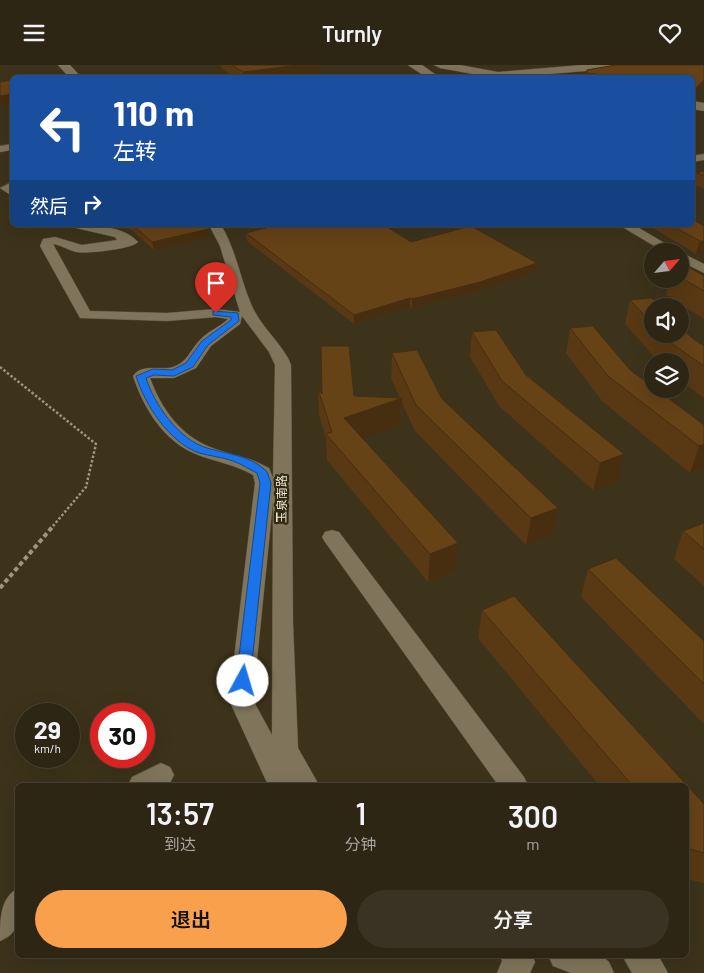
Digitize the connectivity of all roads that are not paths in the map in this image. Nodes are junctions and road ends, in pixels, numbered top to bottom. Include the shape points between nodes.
1 (64, 65) edge
2 (414, 65) edge
3 (422, 65) edge
4 (440, 65) edge
5 (594, 65) edge
6 (624, 65) edge
7 (73, 75) edge
8 (430, 75) edge
9 (489, 75) edge
10 (491, 75) edge
11 (505, 75) edge
12 (533, 75) edge
13 (89, 227) edge
14 (216, 227) edge
15 (629, 227) edge
16 (658, 243) edge
17 (689, 261) edge
18 (704, 269) edge
19 (332, 537) dead end
20 (281, 783) edge
21 (304, 783) edge
22 (513, 783) edge
23 (15, 909) edge
24 (0, 926) edge
25 (516, 958) edge
26 (572, 958) edge
27 (640, 958) edge
28 (513, 973) edge
29 (598, 973) edge
30 (652, 973) edge

1 - 7 street
2 - 8 street
3 - 9 street
4 - 10 street
5 - 11 street
6 - 12 street
13 - 20 street via 119,234 132,241 78,248 60,241 46,242 85,315 236,315 235,321 205,343 190,365 174,373 153,372 141,376 145,389 178,436 201,450 236,459 262,472 265,483 241,700
14 - 21 street, 玉泉南路 via 223,237 243,303 283,365 285,749
15 - 16 street
17 - 18 street
19 - 22 street
23 - 24 street
25 - 28 street via 519,962
26 - 29 street
27 - 30 street

